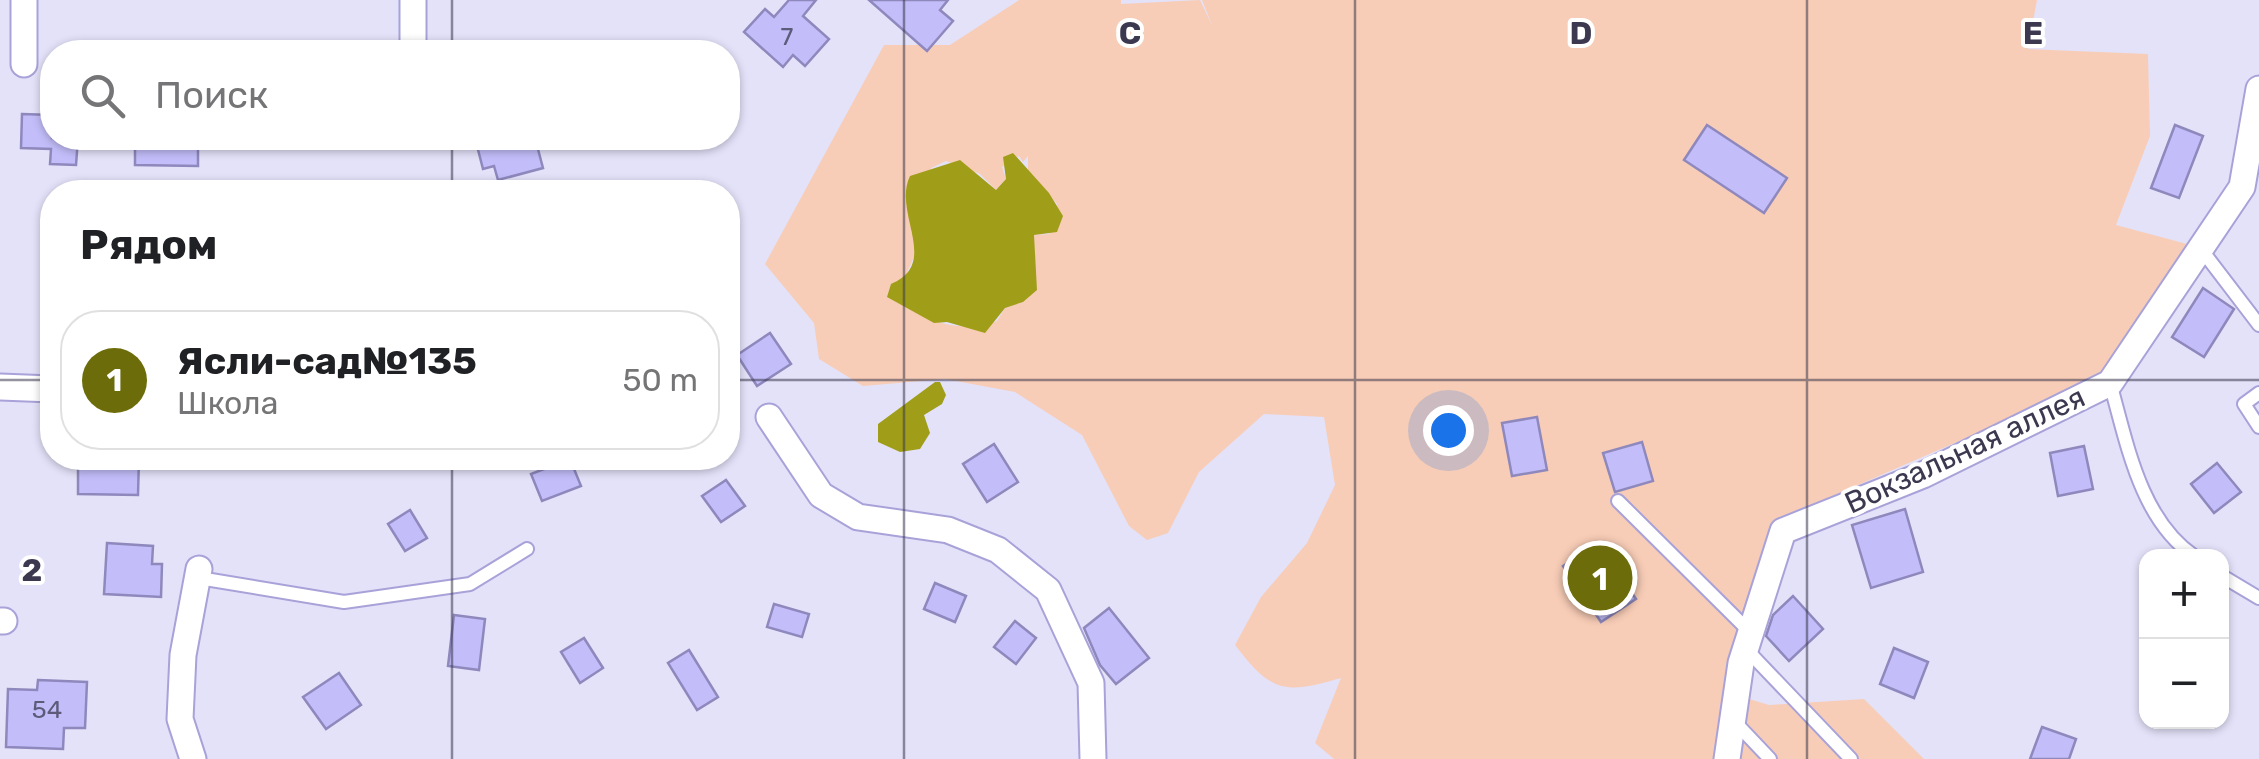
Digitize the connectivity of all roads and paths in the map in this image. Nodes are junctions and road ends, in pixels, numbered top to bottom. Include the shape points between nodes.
1 (24, 0) edge
2 (413, 0) edge
3 (413, 40) edge
4 (24, 64) dead end
5 (2256, 97) edge
6 (2201, 248) junction
7 (2259, 325) edge
8 (2110, 383) junction
9 (0, 387) edge
10 (40, 389) edge
11 (2259, 393) edge
12 (769, 417) dead end
13 (2259, 427) edge
14 (1618, 501) dead end
15 (526, 549) dead end
16 (2183, 549) edge
17 (199, 573) joint
18 (2229, 580) edge
19 (2259, 598) edge
20 (1748, 641) junction
21 (1733, 720) junction
22 (193, 759) edge
23 (1092, 759) edge
24 (1727, 759) edge
25 (1770, 759) edge
26 (1852, 759) edge

1 - 4 street
2 - 3 street
5 - 6 street, Вокзальная аллея via 2242,187
6 - 7 lane
6 - 8 street, Вокзальная аллея
8 - 16 lane via 2136,478
8 - 20 street, Вокзальная аллея via 1923,475 1782,531
9 - 10 street
11 - 13 lane via 2244,404
12 - 23 street via 821,495 858,518 948,530 998,550 1048,590 1091,682
14 - 20 lane
15 - 17 lane via 470,584 344,602
17 - 22 street via 183,656 180,719
18 - 19 lane
20 - 21 street, Вокзальная аллея
20 - 26 lane
21 - 24 street, Вокзальная аллея
21 - 25 lane

